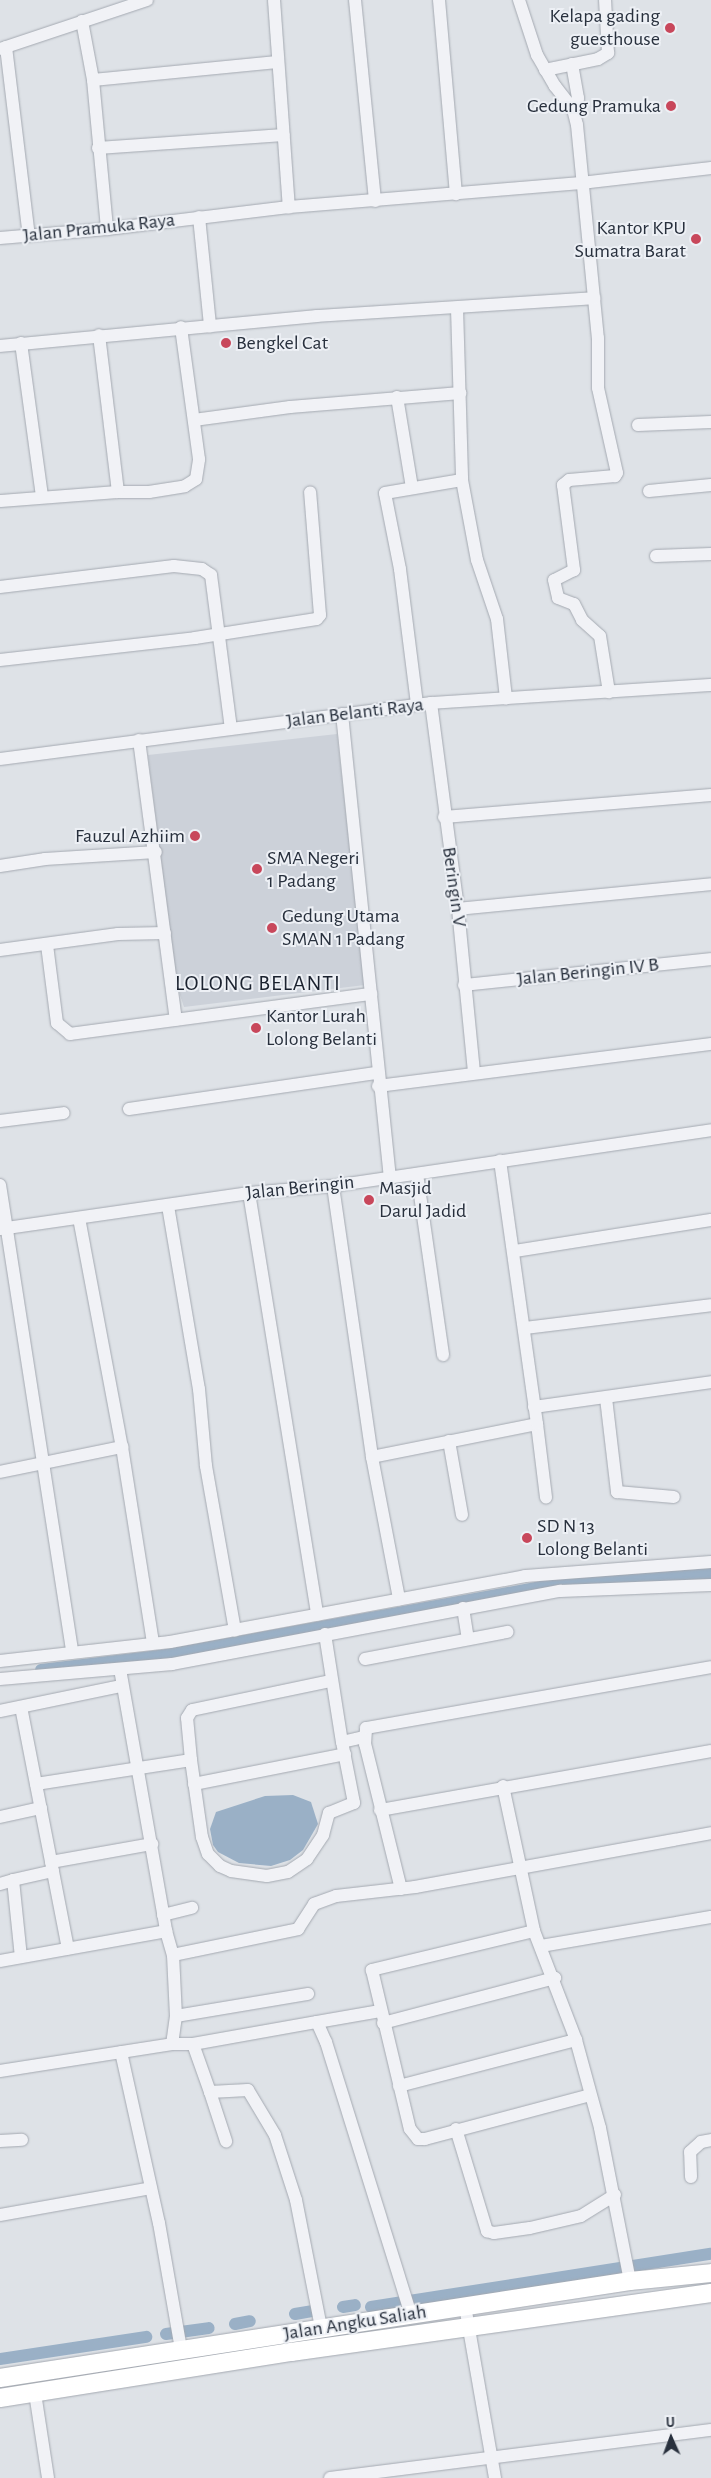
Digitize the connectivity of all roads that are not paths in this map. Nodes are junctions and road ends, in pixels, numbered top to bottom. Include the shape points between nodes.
1 (146, 0) edge
2 (274, 0) edge
3 (355, 0) edge
4 (439, 0) edge
5 (519, 0) edge
6 (605, 0) edge
7 (131, 2) edge
8 (82, 21) junction
9 (3, 48) edge
10 (277, 62) junction
11 (572, 64) junction
12 (545, 70) junction
13 (92, 80) junction
14 (574, 109) junction
15 (284, 135) junction
16 (98, 148) junction
17 (711, 168) edge
18 (581, 183) junction
19 (456, 194) junction
20 (375, 201) junction
21 (289, 207) junction
22 (199, 216) junction
23 (107, 229) junction
24 (29, 236) junction
25 (0, 238) edge
26 (594, 298) junction
27 (457, 308) junction
28 (210, 326) junction
29 (181, 328) junction
30 (99, 335) junction
31 (21, 343) junction
32 (0, 346) edge
33 (460, 393) junction
34 (397, 397) junction
35 (194, 420) junction
36 (711, 422) edge
37 (638, 425) dead end
38 (462, 480) junction
39 (711, 485) edge
40 (412, 488) junction
41 (649, 491) dead end
42 (118, 492) junction
43 (310, 492) dead end
44 (42, 497) junction
45 (0, 501) edge
46 (711, 554) edge
47 (656, 556) dead end
48 (0, 587) edge
49 (219, 632) junction
50 (0, 660) edge
51 (711, 685) edge
52 (609, 692) junction
53 (506, 698) junction
54 (431, 703) junction
55 (417, 704) junction
56 (342, 714) junction
57 (232, 728) junction
58 (139, 740) junction
59 (0, 759) edge
60 (711, 795) edge
61 (444, 817) junction
62 (156, 852) junction
63 (0, 866) edge
64 (711, 884) edge
65 (458, 909) junction
66 (165, 933) junction
67 (47, 945) junction
68 (0, 950) edge
69 (711, 959) edge
70 (464, 985) junction
71 (371, 994) junction
72 (176, 1020) junction
73 (711, 1044) edge
74 (474, 1072) junction
75 (377, 1073) junction
76 (378, 1086) junction
77 (129, 1110) dead end
78 (64, 1113) dead end
79 (0, 1121) edge
80 (711, 1130) edge
81 (500, 1161) junction
82 (417, 1174) junction
83 (390, 1177) junction
84 (0, 1185) edge
85 (333, 1186) junction
86 (249, 1193) junction
87 (168, 1206) junction
88 (79, 1218) junction
89 (711, 1220) edge
90 (4, 1228) edge
91 (515, 1251) junction
92 (711, 1305) edge
93 (525, 1328) junction
94 (443, 1355) dead end
95 (711, 1382) edge
96 (606, 1398) junction
97 (534, 1407) junction
98 (537, 1424) junction
99 (450, 1441) junction
100 (122, 1447) junction
101 (372, 1457) junction
102 (42, 1465) junction
103 (0, 1472) edge
104 (546, 1497) dead end
105 (674, 1497) dead end
106 (462, 1514) dead end
107 (708, 1564) edge
108 (709, 1584) edge
109 (474, 1587) junction
110 (399, 1598) junction
111 (478, 1604) junction
112 (463, 1608) junction
113 (317, 1615) junction
114 (235, 1630) junction
115 (507, 1632) dead end
116 (325, 1634) junction
117 (468, 1638) junction
118 (153, 1643) junction
119 (72, 1652) junction
120 (171, 1654) junction
121 (365, 1659) dead end
122 (0, 1660) edge
123 (711, 1667) edge
124 (120, 1668) junction
125 (0, 1680) edge
126 (330, 1680) junction
127 (121, 1686) junction
128 (21, 1707) junction
129 (0, 1711) edge
130 (364, 1737) junction
131 (344, 1748) junction
132 (711, 1751) edge
133 (191, 1760) junction
134 (137, 1767) junction
135 (36, 1784) junction
136 (194, 1784) junction
137 (503, 1786) junction
138 (41, 1808) junction
139 (380, 1810) junction
140 (0, 1817) edge
141 (711, 1833) edge
142 (152, 1844) junction
143 (519, 1866) junction
144 (52, 1867) junction
145 (13, 1880) junction
146 (0, 1884) edge
147 (401, 1889) junction
148 (192, 1908) dead end
149 (163, 1915) junction
150 (711, 1917) edge
151 (166, 1931) junction
152 (534, 1931) junction
153 (541, 1946) junction
154 (68, 1948) junction
155 (173, 1954) junction
156 (21, 1957) junction
157 (0, 1961) edge
158 (555, 1978) junction
159 (308, 1994) dead end
160 (176, 2016) junction
161 (381, 2017) junction
162 (317, 2022) junction
163 (576, 2040) junction
164 (172, 2044) junction
165 (192, 2044) junction
166 (121, 2052) junction
167 (0, 2070) edge
168 (399, 2086) junction
169 (210, 2092) junction
170 (590, 2095) junction
171 (456, 2129) junction
172 (22, 2140) dead end
173 (711, 2140) edge
174 (0, 2141) edge
175 (226, 2141) dead end
176 (691, 2177) dead end
177 (151, 2188) junction
178 (615, 2195) junction
179 (0, 2215) edge
180 (711, 2273) edge
181 (630, 2278) junction
182 (711, 2293) edge
183 (409, 2305) junction
184 (465, 2306) junction
185 (320, 2322) junction
186 (468, 2327) junction
187 (180, 2337) junction
188 (0, 2378) edge
189 (35, 2393) junction
190 (0, 2398) edge
191 (711, 2430) edge
192 (492, 2456) junction
193 (48, 2478) edge
194 (330, 2478) edge
195 (495, 2478) edge

1 - 7 street
2 - 10 street
3 - 20 street
4 - 19 street
5 - 12 street via 529,36
6 - 11 street via 608,53 598,59
7 - 8 street
8 - 9 street
8 - 13 street
9 - 24 street
10 - 13 street
10 - 15 street
11 - 12 street
11 - 14 street via 578,98
12 - 14 street
13 - 16 street
14 - 18 street
15 - 16 street
15 - 21 street
16 - 23 street
17 - 18 street, Jalan Pramuka Raya
18 - 19 street, Jalan Pramuka Raya
18 - 26 street
19 - 20 street, Jalan Pramuka Raya
20 - 21 street, Jalan Pramuka Raya
21 - 22 street, Jalan Pramuka Raya
22 - 23 street, Jalan Pramuka Raya
22 - 28 street
23 - 24 street, Jalan Pramuka Raya
24 - 25 street, Jalan Pramuka Raya
26 - 27 street
26 - 52 street via 598,388 617,473 615,476 569,480 563,486 574,570 554,580 558,598 574,604 582,620 600,636
27 - 28 street
27 - 33 street
28 - 29 street
29 - 30 street
29 - 35 street
30 - 31 street
30 - 42 street
31 - 32 street
31 - 44 street
33 - 34 street
33 - 38 street
34 - 35 street
34 - 40 street
35 - 42 street via 199,459 196,479 185,486 149,492
36 - 37 street
38 - 40 street
38 - 53 street via 477,560 497,618
39 - 41 street
40 - 55 street via 387,491 384,496 400,569
42 - 44 street
43 - 49 street via 320,614 312,621
44 - 45 street
46 - 47 street
48 - 49 street via 188,566 211,575
49 - 50 street
49 - 57 street
51 - 52 street, Jalan Belanti Raya
52 - 53 street, Jalan Belanti Raya
53 - 54 street, Jalan Belanti Raya
54 - 55 street, Jalan Belanti Raya
54 - 61 street, Beringin V
55 - 56 street, Jalan Belanti Raya
56 - 57 street, Jalan Belanti Raya
56 - 71 street
57 - 58 street, Jalan Belanti Raya
58 - 59 street, Jalan Belanti Raya
58 - 62 street
60 - 61 street
61 - 65 street, Beringin V
62 - 63 street via 45,858
62 - 66 street
64 - 65 street
65 - 70 street, Beringin V
66 - 67 street via 118,934
66 - 72 street
67 - 68 street
67 - 72 street via 53,1004 57,1023 64,1032 70,1034
69 - 70 street, Jalan Beringin IV B
70 - 74 street, Beringin V
71 - 72 street
71 - 75 street
73 - 74 street
74 - 76 street
75 - 76 street
75 - 77 street
76 - 83 street
78 - 79 street
80 - 81 street, Jalan Beringin
81 - 82 street, Jalan Beringin
81 - 91 street
82 - 83 street, Jalan Beringin
82 - 94 street
83 - 85 street, Jalan Beringin
84 - 90 street
85 - 86 street, Jalan Beringin
85 - 101 street
86 - 87 street, Jalan Beringin
86 - 113 street
87 - 88 street, Jalan Beringin
87 - 114 street via 199,1389 206,1466
88 - 90 street, Jalan Beringin
88 - 100 street
89 - 91 street
90 - 102 street
91 - 93 street
92 - 93 street
93 - 97 street
95 - 96 street
96 - 97 street
96 - 105 street via 617,1492
97 - 98 street
98 - 99 street
98 - 104 street
99 - 101 street
99 - 106 street
100 - 102 street
100 - 118 street
101 - 110 street
102 - 103 street
102 - 119 street
107 - 108 street
107 - 109 street via 535,1575
108 - 111 street via 560,1591
109 - 110 street
109 - 111 street
110 - 113 street
111 - 112 street
112 - 116 street
112 - 117 street
113 - 114 street
114 - 120 street
115 - 117 street
116 - 120 street
116 - 126 street
117 - 121 street
118 - 119 street
118 - 120 street
119 - 122 street
120 - 124 street
123 - 130 street via 370,1726
124 - 125 street
124 - 127 street
126 - 131 street
126 - 133 street via 192,1710 187,1718
127 - 128 street
127 - 134 street
128 - 129 street
128 - 135 street
130 - 131 street
130 - 139 street
131 - 136 street
131 - 136 street via 354,1803 331,1811 314,1851 293,1870 279,1874 250,1876 230,1871 214,1861 202,1837
132 - 137 street
133 - 134 street
133 - 136 street
134 - 135 street
134 - 142 street
135 - 138 street
137 - 139 street
137 - 143 street
138 - 140 street
138 - 144 street
139 - 147 street
141 - 143 street
142 - 144 street
142 - 149 street
143 - 147 street
143 - 152 street
144 - 145 street
144 - 154 street
145 - 146 street
145 - 156 street
147 - 155 street via 319,1900 298,1928
148 - 149 street
149 - 151 street
150 - 153 street
151 - 154 street
151 - 155 street
152 - 153 street
152 - 161 street via 374,1968 371,1975
153 - 158 street
154 - 156 street
155 - 160 street
156 - 157 street
158 - 161 street
158 - 163 street
159 - 160 street
160 - 164 street
161 - 162 street
161 - 168 street
162 - 165 street
162 - 183 street
163 - 168 street
163 - 170 street
164 - 165 street
164 - 166 street
165 - 169 street
166 - 167 street
166 - 177 street
168 - 171 street via 410,2129 418,2139
169 - 175 street
169 - 185 street via 248,2090 274,2135 296,2200
170 - 171 street
170 - 178 street
171 - 178 street via 487,2231 512,2231 581,2216
172 - 174 street
173 - 176 street via 701,2142 690,2152
177 - 179 street
177 - 187 street
178 - 181 street
180 - 181 main road, Jalan Angku Saliah
181 - 184 main road, Jalan Angku Saliah
182 - 186 main road, Jalan Angku Saliah
183 - 184 main road, Jalan Angku Saliah
183 - 185 main road, Jalan Angku Saliah
184 - 186 street
185 - 187 main road, Jalan Angku Saliah
186 - 189 main road, Jalan Angku Saliah
186 - 192 street
187 - 188 main road, Jalan Angku Saliah
189 - 190 main road, Jalan Angku Saliah
189 - 193 street
191 - 192 street
192 - 194 street
192 - 195 street

